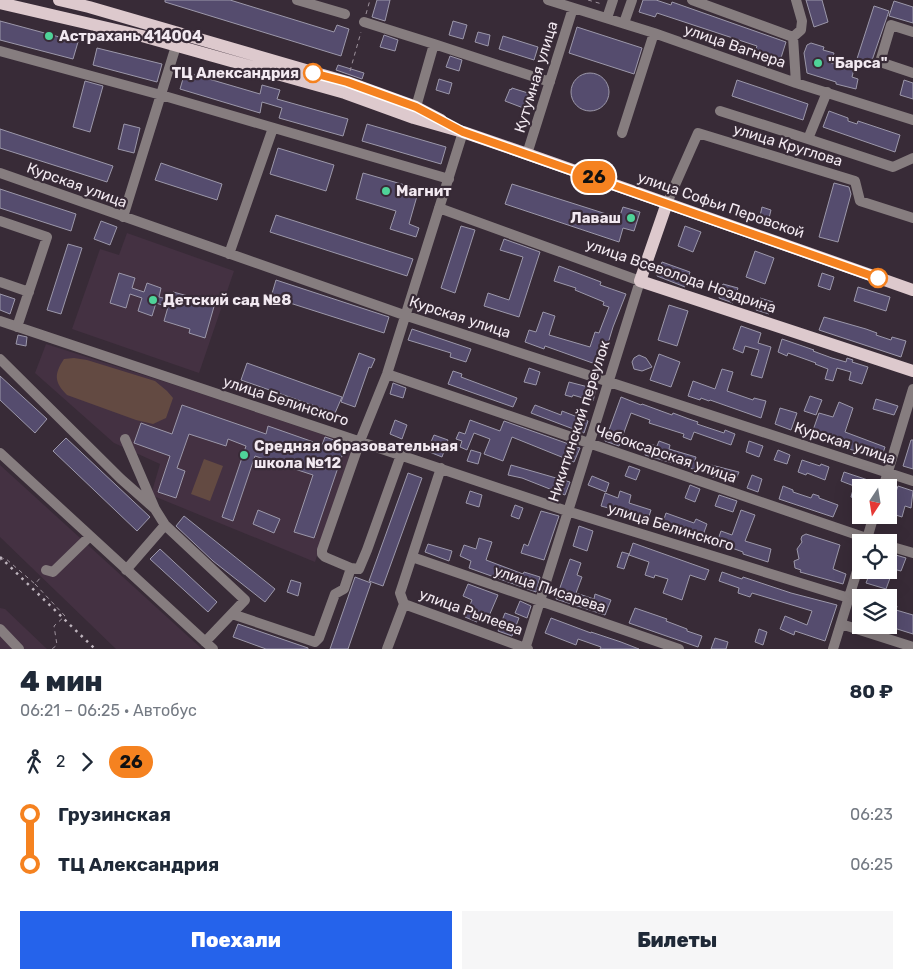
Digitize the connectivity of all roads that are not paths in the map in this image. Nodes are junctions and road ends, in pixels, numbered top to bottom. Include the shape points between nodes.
1 (59, 0) edge
2 (297, 0) edge
3 (613, 0) edge
4 (632, 0) edge
5 (692, 0) edge
6 (796, 0) edge
7 (555, 1) edge
8 (0, 3) edge
9 (90, 4) edge
10 (573, 8) junction
11 (345, 14) dead end
12 (607, 18) junction
13 (364, 22) road end
14 (85, 24) junction
15 (624, 24) junction
16 (913, 32) edge
17 (654, 33) junction
18 (793, 37) junction
19 (434, 44) junction
20 (176, 46) junction
21 (0, 51) edge
22 (913, 73) edge
23 (550, 82) junction
24 (796, 83) junction
25 (827, 92) junction
26 (161, 95) junction
27 (416, 107) junction
28 (720, 110) dead end
29 (913, 120) edge
30 (273, 128) junction
31 (463, 132) junction
32 (622, 133) dead end
33 (808, 139) junction
34 (527, 154) junction
35 (913, 158) edge
36 (0, 173) edge
37 (449, 179) junction
38 (667, 203) junction
39 (439, 208) junction
40 (123, 218) junction
41 (913, 218) edge
42 (0, 221) edge
43 (229, 254) junction
44 (640, 280) junction
45 (0, 282) edge
46 (913, 290) edge
47 (29, 292) junction
48 (404, 315) junction
49 (0, 321) edge
50 (18, 327) junction
51 (0, 359) edge
52 (913, 371) edge
53 (387, 374) junction
54 (608, 381) junction
55 (913, 390) edge
56 (125, 439) dead end
57 (360, 441) junction
58 (589, 444) junction
59 (0, 453) edge
60 (401, 455) junction
61 (441, 468) junction
62 (887, 473) junction
63 (885, 479) edge
64 (913, 481) edge
65 (156, 509) junction
66 (568, 510) junction
67 (165, 525) junction
68 (90, 536) junction
69 (852, 536) edge
70 (897, 548) edge
71 (913, 553) edge
72 (412, 557) junction
73 (351, 568) junction
74 (46, 570) road end
75 (126, 570) junction
76 (855, 579) edge
77 (849, 598) junction
78 (539, 601) junction
79 (404, 604) junction
80 (232, 614) junction
81 (841, 624) junction
82 (0, 629) edge
83 (205, 642) junction
84 (913, 647) edge
85 (19, 649) edge
86 (213, 649) edge
87 (387, 649) edge
88 (526, 649) edge
89 (679, 649) edge
90 (833, 649) edge

1 - 9 main road
2 - 11 street
3 - 12 street
4 - 15 street
5 - 18 street
6 - 18 street via 802,21 801,30
7 - 10 street, улица Вагнера
8 - 14 main road, улица Софьи Перовской
9 - 14 main road
9 - 27 main road via 347,82
10 - 12 street, улица Вагнера
10 - 23 street, Кутумная улица
12 - 15 street, улица Вагнера
13 - 19 street
14 - 20 main road, улица Софьи Перовской
15 - 17 street, улица Вагнера
16 - 22 street via 891,25 880,62
17 - 24 street, улица Вагнера
17 - 32 street
18 - 24 street
19 - 23 street
19 - 27 street
20 - 26 street
20 - 31 main road, улица Софьи Перовской via 345,93
21 - 26 street
23 - 34 street, Кутумная улица
24 - 25 street, улица Вагнера
25 - 29 street, улица Вагнера
25 - 33 street
26 - 30 street
26 - 40 street
27 - 31 main road
28 - 33 street
30 - 37 street
30 - 43 street
31 - 34 main road, улица Софьи Перовской
31 - 37 street
33 - 35 street via 893,167
34 - 38 main road, улица Софьи Перовской
36 - 40 street, Курская улица
37 - 39 street
38 - 41 street, улица Круглова via 698,133 854,181 860,201
38 - 44 main road, Никитинский переулок
38 - 46 main road, улица Софьи Перовской
39 - 44 street, улица Всеволода Ноздрина
39 - 48 street
40 - 43 street, Курская улица
42 - 47 street via 47,237
43 - 48 street, Курская улица
44 - 52 main road, улица Всеволода Ноздрина
44 - 54 street, Никитинский переулок
45 - 47 street
47 - 50 street
48 - 53 street
48 - 54 street, Курская улица
49 - 50 street, улица Белинского
50 - 57 street, улица Белинского
51 - 65 street via 121,479
53 - 57 street
53 - 58 street, Чебоксарская улица
54 - 58 street, Никитинский переулок
54 - 62 street, Курская улица
55 - 62 street
56 - 65 street
57 - 60 street, улица Белинского
57 - 73 street via 322,550 325,557
58 - 66 street, Никитинский переулок
58 - 69 street, Чебоксарская улица
59 - 68 street
60 - 61 street, улица Белинского
60 - 73 street via 367,550 358,569
61 - 66 street, улица Белинского
61 - 72 street
62 - 63 street
62 - 64 street, Курская улица
65 - 67 street
66 - 77 street, улица Белинского
66 - 78 street, Никитинский переулок
67 - 75 street
67 - 80 street via 244,600
68 - 74 street via 53,572
68 - 75 street
70 - 71 street
72 - 78 street, улица Писарева
72 - 79 street via 400,593
73 - 80 street via 344,589 335,594 320,638 315,642
75 - 83 street
76 - 77 street
77 - 81 street
78 - 88 street, Никитинский переулок
78 - 89 street, улица Писарева
79 - 87 street
79 - 88 street, улица Рылеева
80 - 83 street
81 - 84 street
81 - 90 street
82 - 85 street
83 - 86 street

